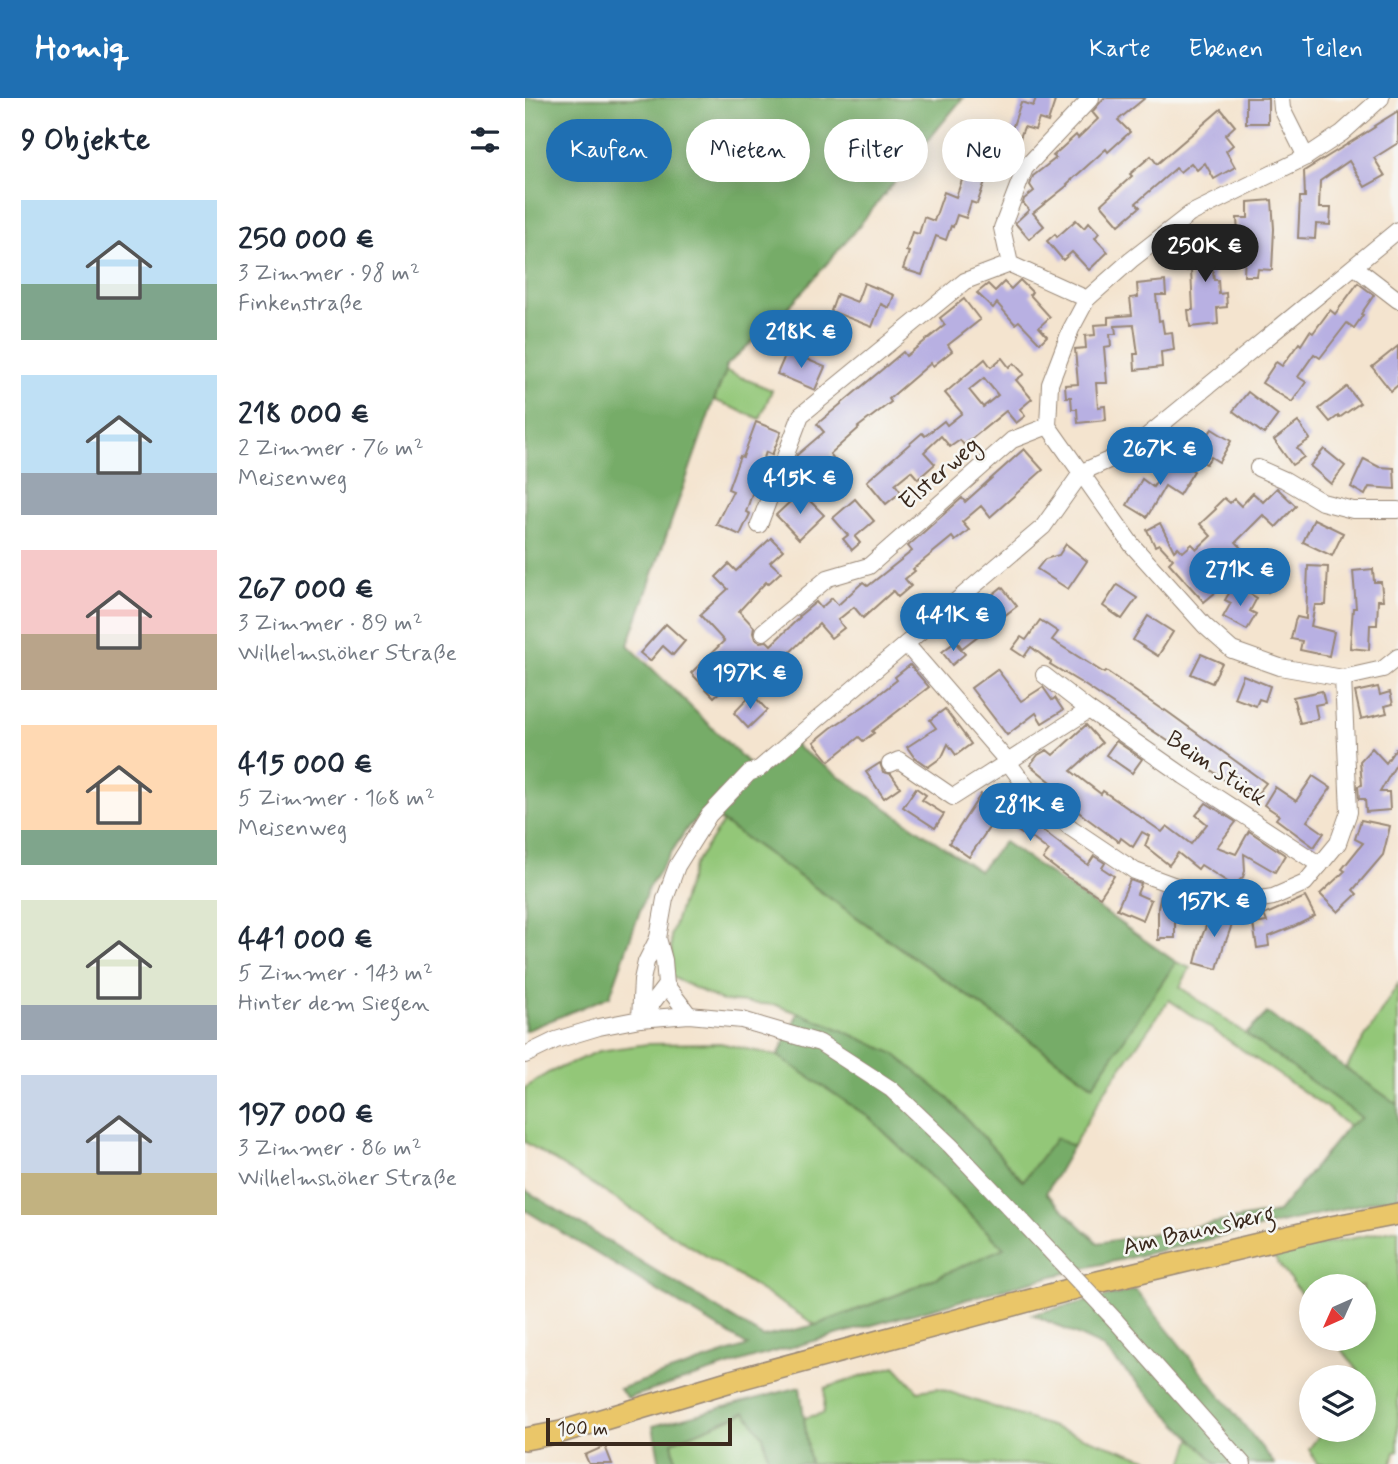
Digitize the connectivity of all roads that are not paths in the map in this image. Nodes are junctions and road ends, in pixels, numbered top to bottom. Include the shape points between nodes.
1 (1091, 98) edge
2 (1281, 98) edge
3 (1381, 98) edge
4 (1306, 157) junction
5 (1398, 230) edge
6 (1010, 264) junction
7 (1355, 267) junction
8 (1087, 299) junction
9 (1398, 300) edge
10 (1048, 426) junction
11 (1258, 468) dead end
12 (1082, 472) junction
13 (1398, 510) edge
14 (759, 525) dead end
15 (763, 632) dead end
16 (906, 644) junction
17 (1398, 657) edge
18 (1044, 676) dead end
19 (1343, 678) junction
20 (1089, 710) junction
21 (1008, 762) junction
22 (890, 764) dead end
23 (1319, 865) junction
24 (658, 938) junction
25 (666, 985) junction
26 (689, 1016) junction
27 (640, 1019) junction
28 (525, 1055) edge
29 (1398, 1214) edge
30 (525, 1439) edge
31 (1243, 1464) edge

1 - 6 street via 1025,167 1002,228
2 - 4 street
3 - 4 street
4 - 8 street via 1191,214
5 - 7 street
6 - 8 street
6 - 14 street via 965,281 801,415
7 - 9 street
7 - 12 street via 1129,451
8 - 10 street via 1050,384
10 - 12 street
10 - 15 street, Elsterweg via 1012,440 869,566 828,578
11 - 13 street via 1322,502 1353,510
12 - 16 street via 1043,527
12 - 19 street via 1132,545 1232,650 1280,667
16 - 21 street
16 - 24 street via 749,774 709,815 677,866
17 - 19 street via 1383,669
18 - 20 street, Beim Stück
19 - 23 street via 1349,812 1338,843
20 - 21 street
20 - 23 street, Beim Stück
21 - 22 street via 953,797 899,760
21 - 23 street via 1027,788 1071,828 1135,872 1192,892 1243,902 1273,897 1305,883
24 - 25 street
24 - 27 street via 646,962
25 - 26 street
25 - 27 street
26 - 27 street
26 - 31 street, bridge via 742,1020 820,1043 891,1089 1057,1258
27 - 28 street via 567,1037
29 - 30 main road, Am Baunsberg via 1098,1282

